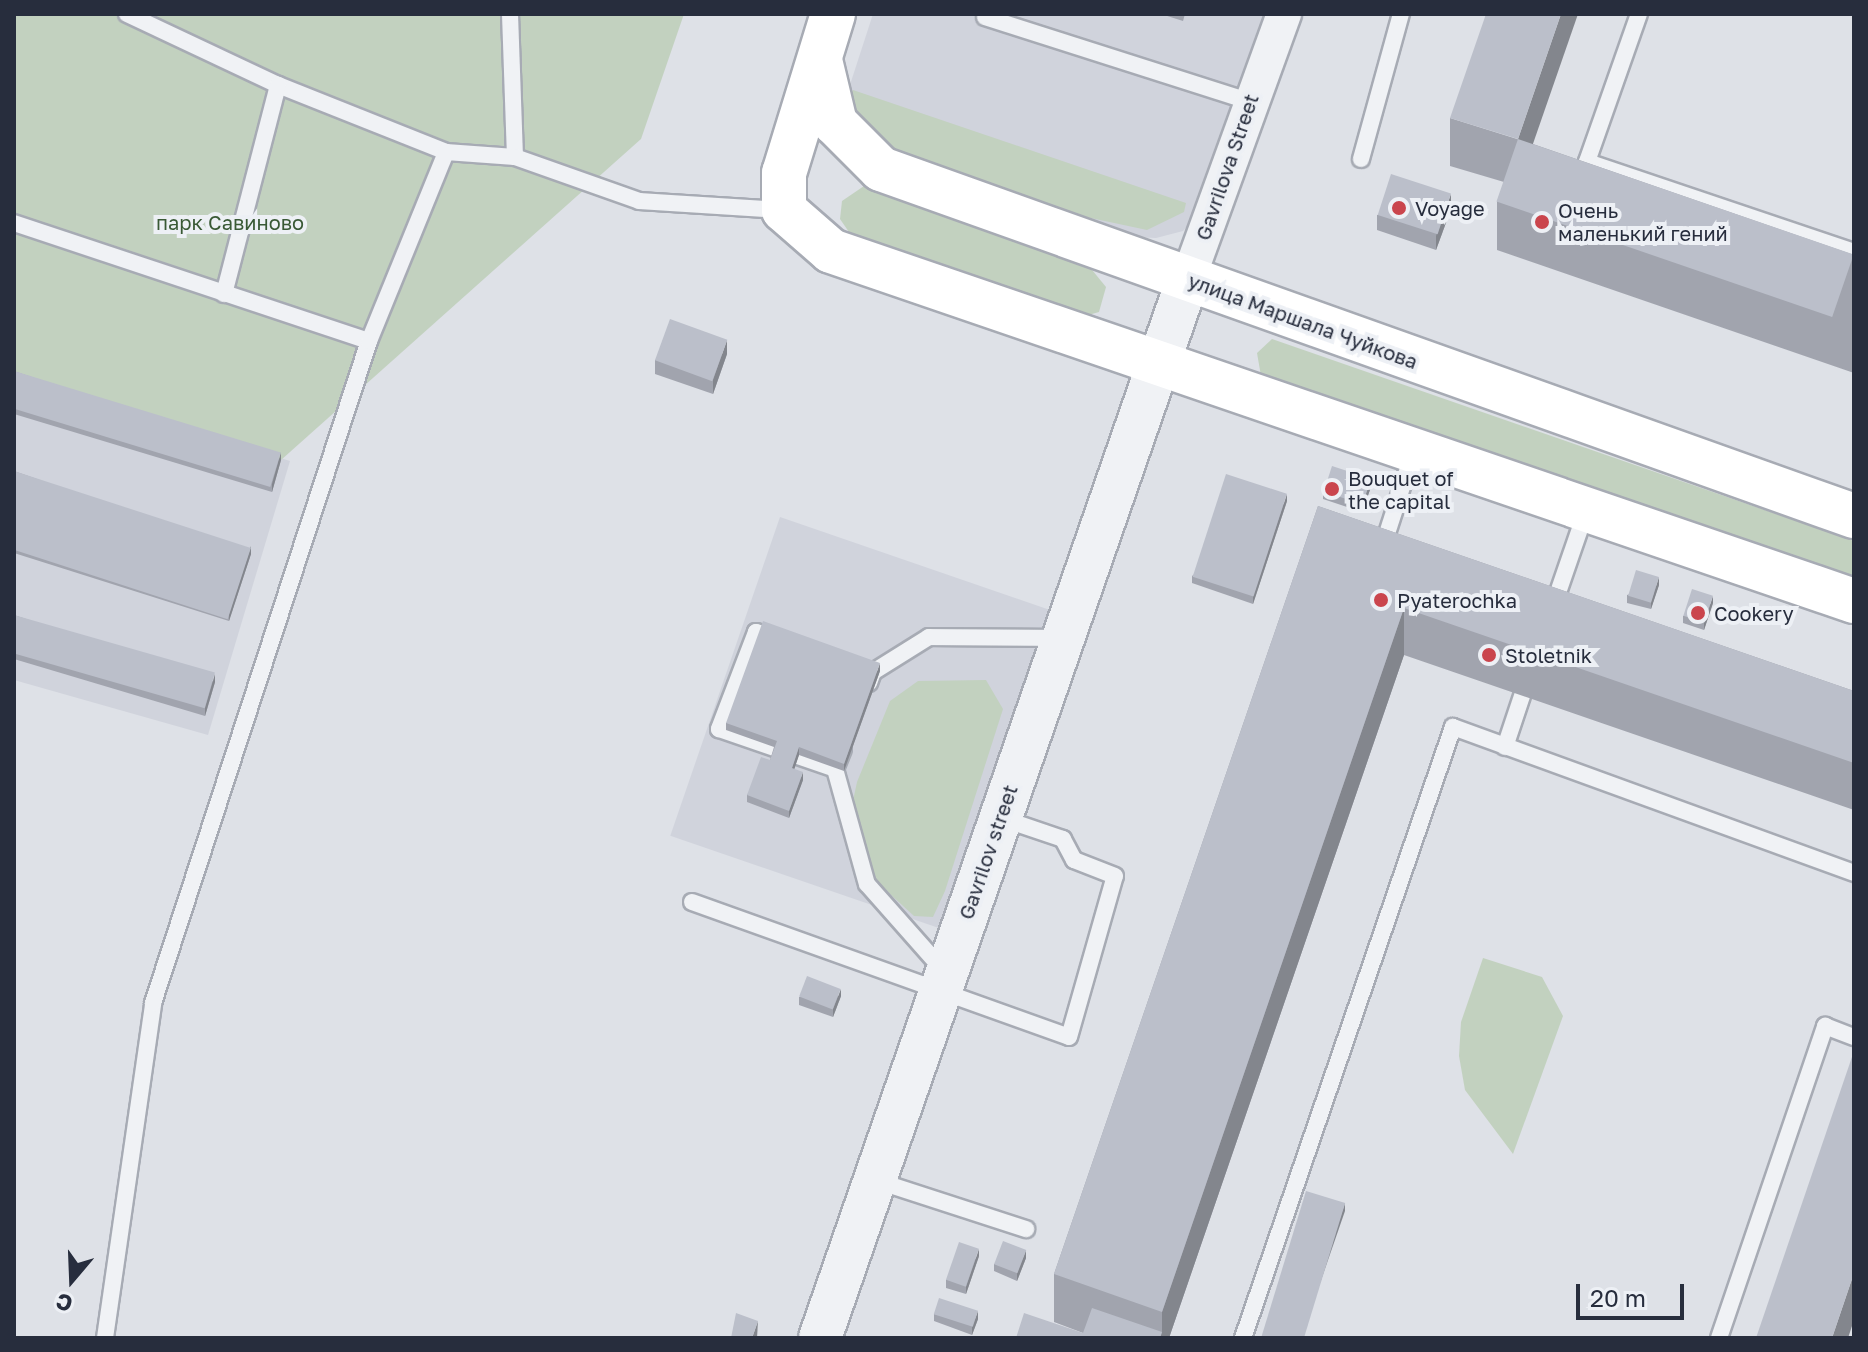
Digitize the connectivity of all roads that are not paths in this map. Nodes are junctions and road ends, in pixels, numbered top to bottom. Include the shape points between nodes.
1 (127, 14) edge
2 (510, 14) edge
3 (1284, 14) edge
4 (1401, 14) edge
5 (1639, 14) edge
6 (985, 17) dead end
7 (826, 34) edge
8 (278, 85) junction
9 (1249, 101) junction
10 (446, 152) junction
11 (515, 157) junction
12 (1361, 159) dead end
13 (784, 210) junction
14 (14, 223) edge
15 (1854, 252) edge
16 (1188, 279) junction
17 (224, 294) junction
18 (369, 341) junction
19 (1155, 365) junction
20 (1414, 451) junction
21 (1587, 509) junction
22 (1854, 516) edge
23 (1379, 558) edge
24 (1854, 601) edge
25 (1544, 632) edge
26 (1061, 639) junction
27 (790, 648) edge
28 (852, 664) edge
29 (873, 672) junction
30 (1522, 696) edge
31 (862, 700) edge
32 (851, 727) edge
33 (1505, 747) junction
34 (835, 769) junction
35 (1000, 817) junction
36 (1854, 873) edge
37 (692, 902) dead end
38 (943, 982) junction
39 (1854, 1037) edge
40 (875, 1180) junction
41 (1026, 1229) dead end
42 (105, 1338) edge
43 (820, 1338) edge
44 (1243, 1338) edge
45 (1719, 1338) edge

1 - 8 lane
2 - 11 lane
3 - 9 street, Gavrilova Street
4 - 12 lane
5 - 15 lane via 1587,162
6 - 9 lane
7 - 13 main road via 784,173
7 - 16 main road, улица Маршала Чуйкова via 835,123 881,169
8 - 10 lane
8 - 17 lane
9 - 16 street, Gavrilova Street
10 - 11 lane
10 - 18 lane
11 - 13 lane via 639,201
13 - 19 main road via 831,251
14 - 17 lane
16 - 19 street, Gavrilova Street
16 - 22 main road, улица Маршала Чуйкова
17 - 18 lane
18 - 42 lane via 153,1003
19 - 20 main road
19 - 26 street, Gavrilov street
20 - 21 main road
20 - 23 lane
21 - 24 main road
21 - 25 lane
26 - 29 lane via 929,637
26 - 35 street, Gavrilov street
27 - 34 lane via 756,632 719,729 750,731 805,751
28 - 29 lane
29 - 31 lane
30 - 33 lane
32 - 34 lane
33 - 36 lane
33 - 44 lane via 1453,727
34 - 38 lane via 867,884
35 - 38 street, Gavrilov street
35 - 38 lane via 1063,839 1074,860 1115,876 1069,1037
37 - 38 lane
38 - 40 street, Gavrilov street
39 - 45 lane via 1825,1026
40 - 41 lane
40 - 43 street, Gavrilov street

